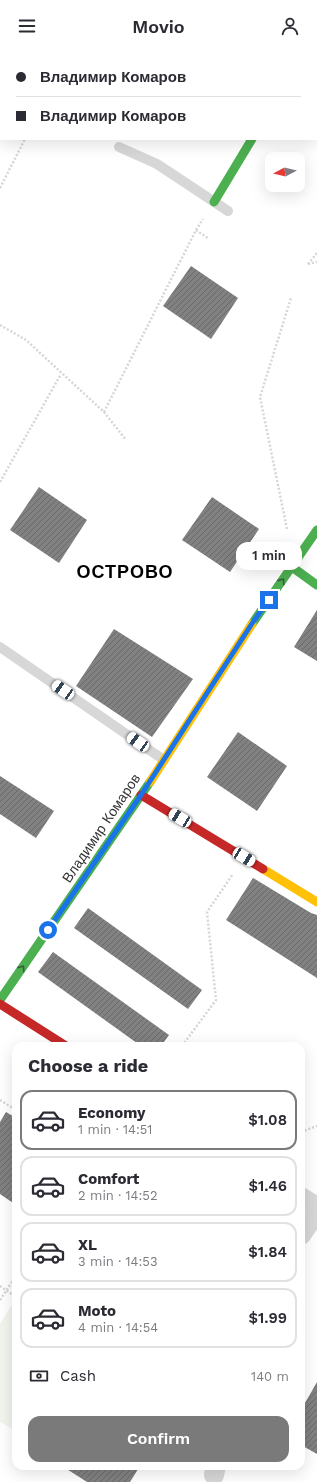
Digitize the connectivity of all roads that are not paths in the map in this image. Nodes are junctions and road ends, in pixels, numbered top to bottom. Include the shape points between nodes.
1 (251, 140) edge
2 (119, 147) dead end
3 (214, 202) junction
4 (228, 211) dead end
5 (317, 530) edge
6 (292, 567) junction
7 (317, 585) edge
8 (0, 647) edge
9 (164, 760) junction
10 (141, 795) junction
11 (317, 902) edge
12 (0, 1000) edge
13 (0, 1004) edge
14 (60, 1042) edge
15 (305, 1200) edge
16 (317, 1207) edge
17 (317, 1212) edge
18 (305, 1229) edge

1 - 3 street
2 - 3 lane via 157,164
3 - 4 lane
5 - 6 street, Владимир Комаров
6 - 7 street
9 -> 6 street, Владимир Комаров via 253,622
8 - 9 lane
9 - 10 street, Владимир Комаров
10 - 11 street
12 -> 10 street, Владимир Комаров
13 - 14 street
15 - 16 street
17 - 18 street

